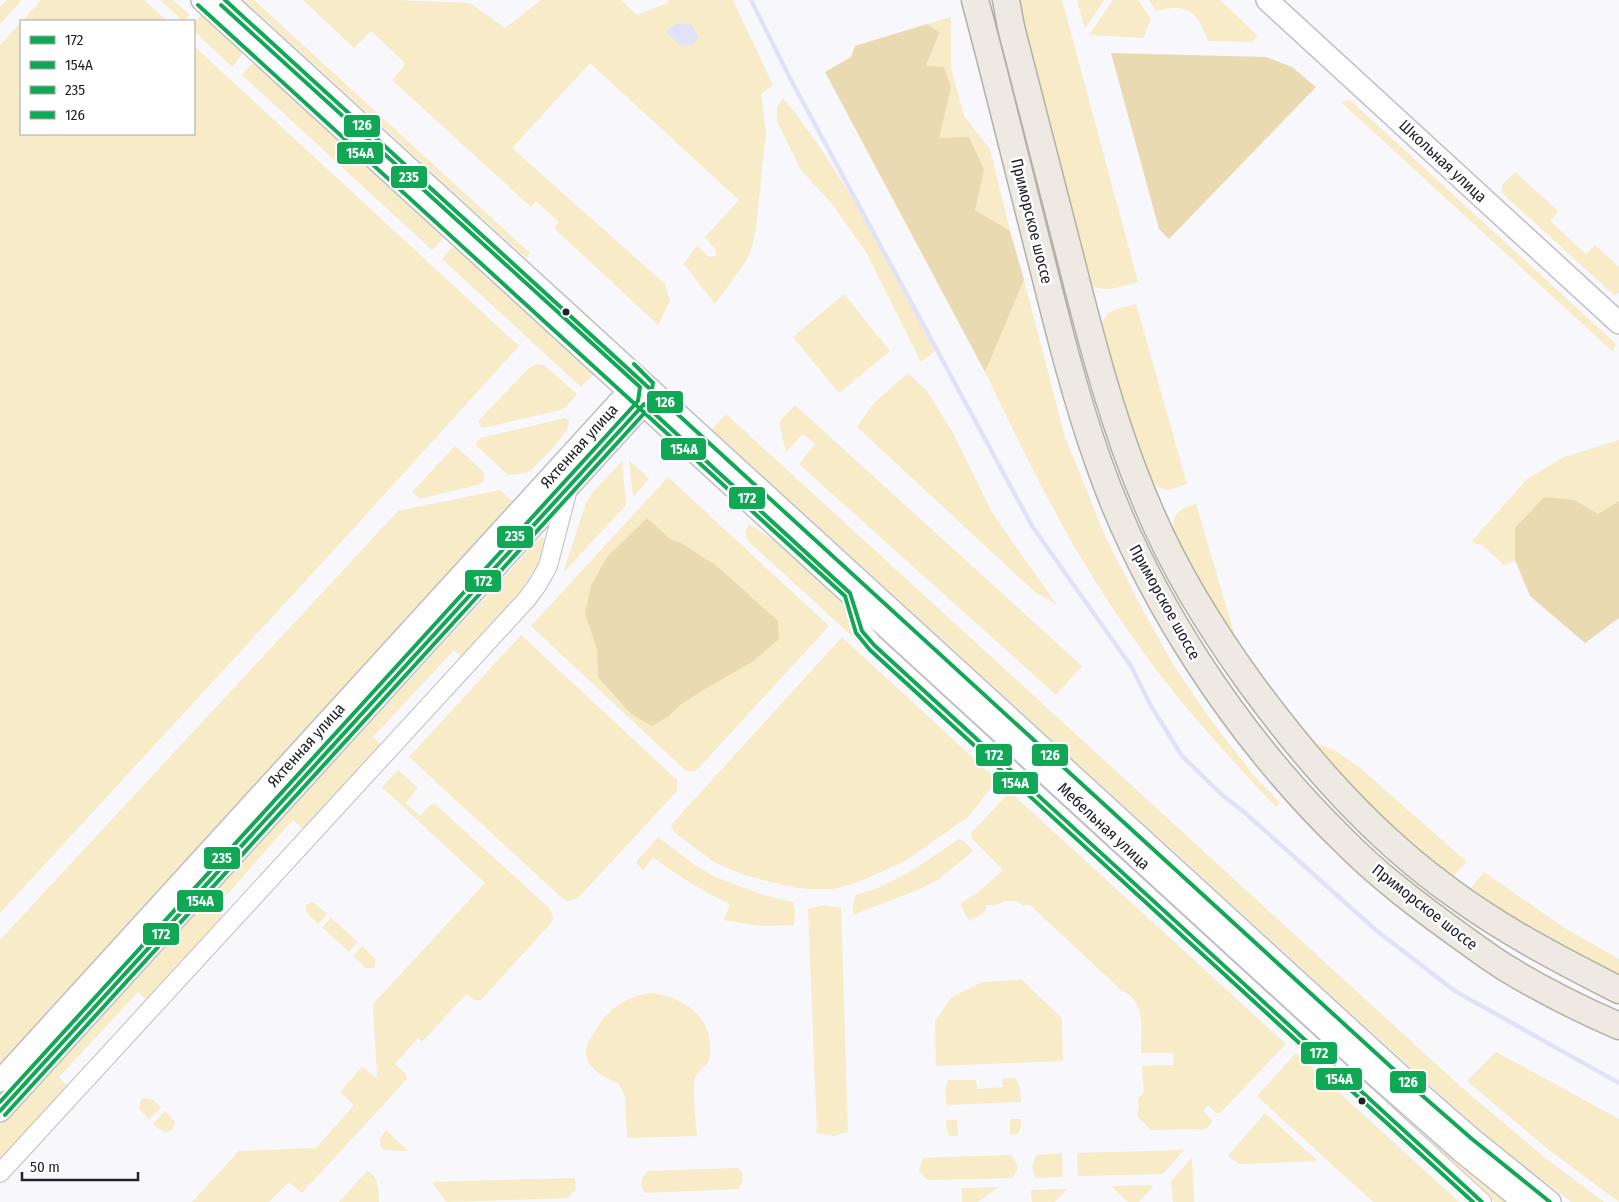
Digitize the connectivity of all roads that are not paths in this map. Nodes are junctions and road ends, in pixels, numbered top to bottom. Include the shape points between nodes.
1 (202, 0) edge
2 (225, 0) edge
3 (975, 0) edge
4 (1006, 0) edge
5 (1266, 0) edge
6 (1619, 323) edge
7 (640, 393) junction
8 (568, 489) junction
9 (850, 593) junction
10 (1619, 990) edge
11 (1619, 1026) edge
12 (0, 1081) edge
13 (0, 1111) edge
14 (0, 1173) edge
15 (1482, 1202) edge
16 (1524, 1202) edge
17 (1550, 1202) edge

1 - 7 street, Мебельная улица
2 - 7 street, Мебельная улица
3 - 11 main road, Приморское шоссе via 1056,320 1099,464 1122,523 1163,605 1204,671 1292,786 1341,839 1391,884 1505,968
4 - 10 main road, Приморское шоссе via 1110,403 1149,510 1190,592 1229,654 1276,718 1331,785 1369,822 1452,893 1502,927
5 - 6 street, Школьная улица
7 - 8 street, Яхтенная улица
7 - 9 street, Мебельная улица
7 - 12 street, Яхтенная улица
7 - 17 street, Мебельная улица via 1425,1098
8 - 13 street, Яхтенная улица
8 - 14 street via 548,566 527,599
9 - 15 street via 862,631 874,645
9 - 16 street, Мебельная улица via 1414,1111

